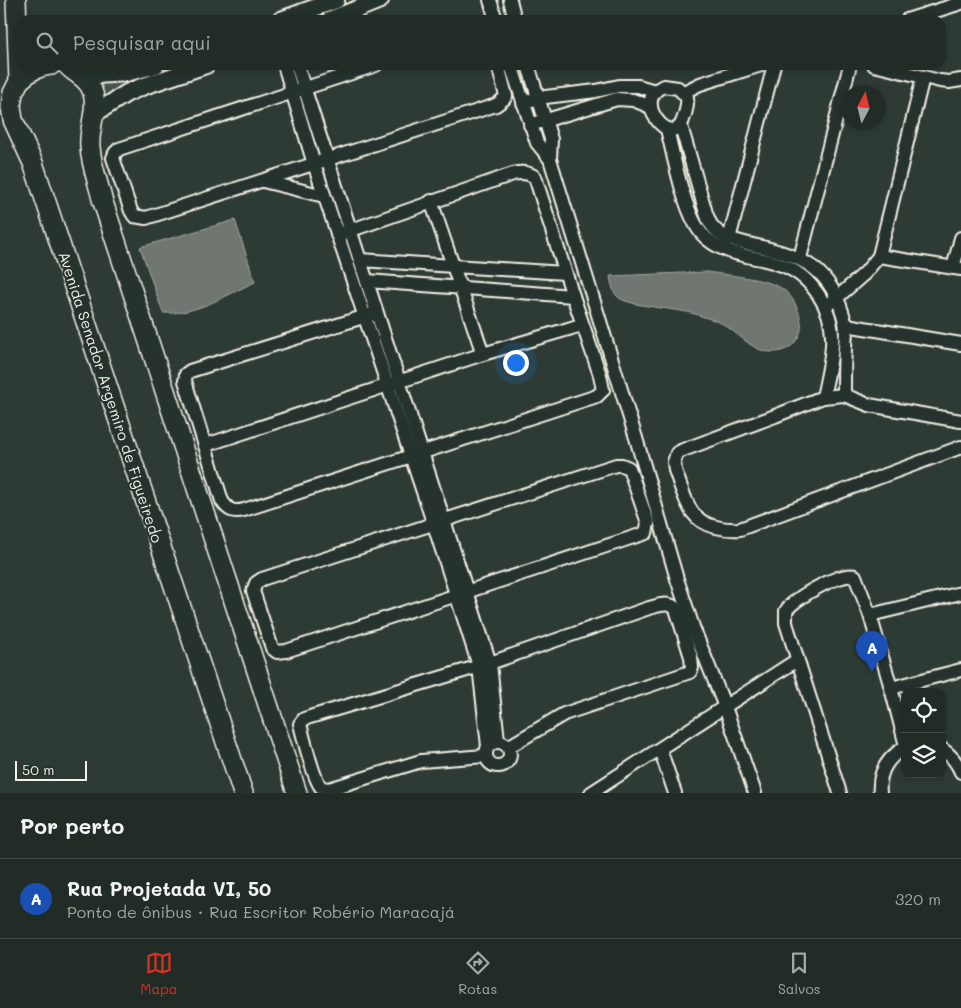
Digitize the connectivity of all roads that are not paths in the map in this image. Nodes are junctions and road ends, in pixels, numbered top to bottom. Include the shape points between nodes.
1 (16, 0) edge
2 (21, 0) edge
3 (336, 0) edge
4 (380, 0) edge
5 (490, 0) edge
6 (510, 0) edge
7 (961, 3) edge
8 (15, 15) edge
9 (30, 15) edge
10 (295, 15) edge
11 (342, 15) edge
12 (494, 15) edge
13 (514, 15) edge
14 (923, 15) edge
15 (15, 18) edge
16 (33, 70) edge
17 (68, 70) edge
18 (89, 70) edge
19 (137, 70) edge
20 (191, 70) edge
21 (287, 70) edge
22 (297, 70) edge
23 (360, 70) edge
24 (500, 70) edge
25 (513, 70) edge
26 (529, 70) edge
27 (745, 70) edge
28 (773, 70) edge
29 (849, 70) edge
30 (894, 70) edge
31 (923, 77) junction
32 (961, 80) edge
33 (298, 90) junction
34 (11, 91) edge
35 (655, 91) junction
36 (684, 92) junction
37 (537, 98) junction
38 (523, 103) junction
39 (651, 107) junction
40 (94, 114) junction
41 (546, 120) junction
42 (530, 125) junction
43 (681, 126) junction
44 (667, 130) junction
45 (327, 159) junction
46 (550, 159) junction
47 (314, 164) junction
48 (263, 181) junction
49 (324, 196) junction
50 (431, 201) junction
51 (350, 229) junction
52 (337, 235) junction
53 (961, 238) edge
54 (729, 239) junction
55 (879, 256) junction
56 (800, 258) junction
57 (360, 260) junction
58 (453, 266) junction
59 (957, 268) edge
60 (565, 273) junction
61 (367, 281) junction
62 (460, 288) junction
63 (572, 296) junction
64 (838, 298) junction
65 (826, 306) junction
66 (370, 315) junction
67 (582, 325) junction
68 (846, 325) junction
69 (961, 344) edge
70 (484, 354) junction
71 (393, 384) junction
72 (844, 395) junction
73 (823, 397) junction
74 (961, 421) edge
75 (206, 444) junction
76 (961, 447) edge
77 (417, 453) junction
78 (440, 523) junction
79 (461, 593) junction
80 (961, 593) edge
81 (870, 615) junction
82 (797, 660) junction
83 (484, 664) junction
84 (961, 670) edge
85 (891, 688) junction
86 (725, 707) junction
87 (903, 733) edge
88 (495, 748) junction
89 (660, 749) junction
90 (901, 750) edge
91 (951, 751) edge
92 (961, 772) edge
93 (593, 792) edge
94 (243, 793) edge
95 (297, 793) edge
96 (675, 793) edge
97 (755, 793) edge
98 (840, 793) edge
99 (880, 793) edge

1 - 8 highway, Avenida Senador Argemiro de Figueiredo
2 - 9 highway
3 - 10 main road
4 - 11 main road
5 - 12 street
6 - 13 street
7 - 14 street
15 - 34 highway, Avenida Senador Argemiro de Figueiredo
16 - 34 highway
17 - 40 highway via 90,86
18 - 19 main road via 126,73
20 - 40 main road via 144,86
21 - 33 street
22 - 33 street
23 - 33 street
24 - 45 street via 506,91 501,103
25 - 38 street
26 - 37 street
27 - 36 street
28 - 54 street
29 - 56 street
30 - 31 street
31 - 32 street via 949,82
31 - 55 street
33 - 45 street
33 - 47 street
33 - 48 street via 127,145 115,153 114,158 131,211 138,218
34 - 94 highway, Avenida Senador Argemiro de Figueiredo via 13,120 33,163
35 - 36 street via 672,86
35 - 37 street via 638,86 619,86
35 - 39 street
36 - 43 street via 688,103
37 - 38 street
37 - 41 street
38 - 42 street
39 - 41 street via 633,100 617,99
39 - 44 street
40 - 95 highway via 90,146 102,200
41 - 42 street
41 - 46 street via 551,139
42 - 46 street via 537,143
43 - 44 street
43 - 54 street via 711,226
44 - 65 street via 685,198 702,234 732,253 791,268 809,282
45 - 47 street
45 - 51 street
46 - 86 street via 677,579
47 - 48 street
47 - 49 street
48 - 49 street
49 - 52 street
50 - 51 street
50 - 58 street
50 - 60 street via 520,172 530,174 535,177
51 - 52 street
51 - 57 street
52 - 66 street
53 - 59 street
54 - 56 street
55 - 59 street
55 - 64 street
56 - 64 street via 826,280
57 - 58 street
57 - 61 street
58 - 60 street
58 - 62 street
60 - 63 street
61 - 62 street
61 - 66 street
62 - 63 street
62 - 70 street
63 - 67 street
64 - 65 street
64 - 68 street
65 - 73 street via 832,326 832,346
66 - 71 street
66 - 75 street via 186,374 185,381
67 - 70 street
67 - 77 street via 600,375 602,393
68 - 69 street
68 - 72 street
70 - 71 street
71 - 75 street
71 - 77 street
72 - 73 street
72 - 74 street via 869,405
73 - 76 street via 677,453 674,457 675,470 693,513 716,527 740,530
75 - 77 street via 222,501 227,508 237,512
77 - 78 street
78 - 79 street
78 - 79 street via 262,580 253,591 272,648 280,652
78 - 79 street via 622,464 630,468 648,523 648,530 642,535
79 - 83 street
80 - 81 street
81 - 82 street via 858,580 851,575 826,583 795,601 786,610 786,624
81 - 85 street
82 - 86 street
82 - 98 street
83 - 88 street
83 - 88 street via 310,717 300,724 319,785 328,789 421,761
83 - 88 street via 668,604 676,609 691,657 690,672 564,714
84 - 85 street
85 - 87 street
86 - 89 street
86 - 97 street
89 - 93 street
89 - 96 street
90 - 99 street via 884,764
91 - 92 street

